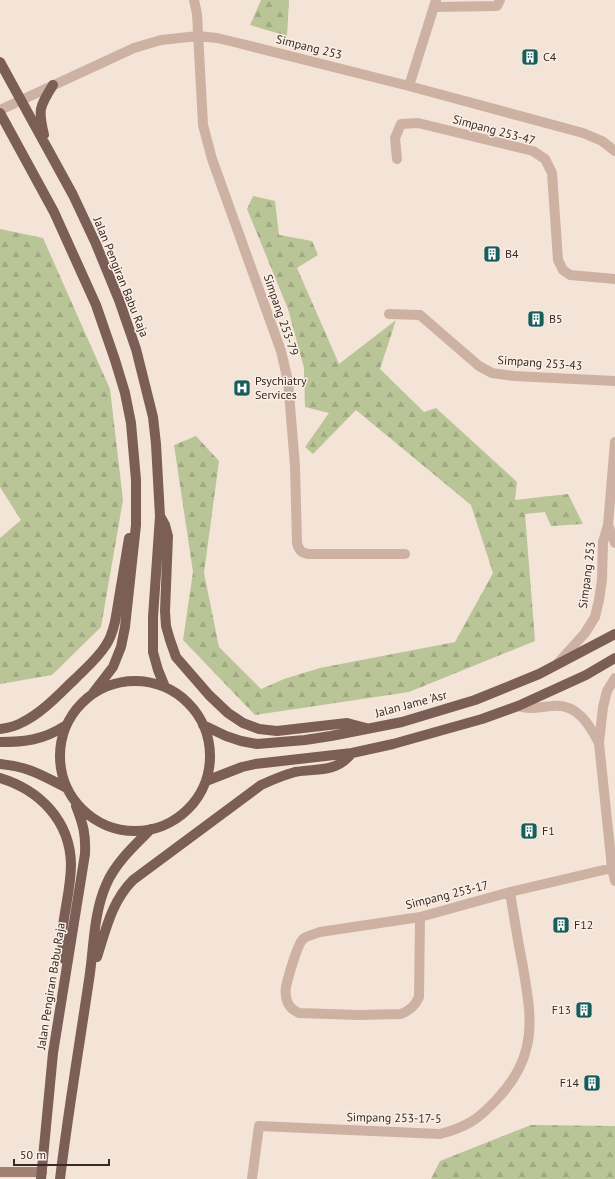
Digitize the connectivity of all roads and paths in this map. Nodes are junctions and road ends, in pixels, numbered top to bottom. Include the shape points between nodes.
1 (194, 0) edge
2 (499, 3) edge
3 (435, 4) edge
4 (198, 36) junction
5 (0, 62) edge
6 (53, 85) junction
7 (409, 86) junction
8 (20, 100) junction
9 (0, 111) edge
10 (46, 147) junction
11 (615, 152) edge
12 (397, 159) dead end
13 (615, 279) edge
14 (389, 314) dead end
15 (615, 381) edge
16 (615, 442) edge
17 (160, 516) junction
18 (136, 525) junction
19 (608, 525) junction
20 (615, 543) edge
21 (405, 554) dead end
22 (615, 634) edge
23 (615, 658) edge
24 (558, 664) junction
25 (615, 678) edge
26 (165, 687) junction
27 (93, 693) junction
28 (518, 706) junction
29 (203, 725) junction
30 (65, 726) junction
31 (0, 729) edge
32 (368, 729) junction
33 (0, 742) edge
34 (599, 743) junction
35 (352, 753) junction
36 (0, 764) edge
37 (0, 778) edge
38 (206, 781) junction
39 (67, 788) junction
40 (74, 800) junction
41 (151, 829) junction
42 (612, 868) junction
43 (615, 881) edge
44 (510, 892) junction
45 (420, 918) junction
46 (65, 973) junction
47 (90, 979) junction
48 (0, 1172) edge
49 (41, 1176) edge
50 (60, 1179) edge
51 (252, 1179) edge

1 - 4 street, Simpang 253-79
2 - 3 street
3 - 7 street
4 - 6 street, Simpang 253 via 161,40 134,48
4 - 7 street, Simpang 253 via 217,38
4 - 21 street, Simpang 253-79 via 203,125 212,159 281,351 288,381 298,548 304,554
5 - 8 main road, Jalan Pengiran Babu Raja
6 - 8 street, Simpang 253
6 - 10 main road via 40,106 40,121
7 - 11 street, Simpang 253 via 582,133 602,141
8 - 9 street, Simpang 253
8 - 10 main road, Jalan Pengiran Babu Raja
9 - 18 main road via 54,212 96,305 115,360 131,424 136,480
10 - 17 main road, Jalan Pengiran Babu Raja via 73,195 96,244 136,349 153,417
12 - 13 street, Simpang 253-47 via 395,138 401,124 418,124 533,151 545,159 552,174 558,260 563,270 570,275
14 - 15 street, Simpang 253-43 via 420,315 479,366 492,373
16 - 19 street, Simpang 253
17 - 26 main road, Jalan Pengiran Babu Raja via 153,635 158,670
17 - 32 main road via 168,536 166,626 176,657 209,696 243,723 259,729 277,731 347,723
18 - 27 main road via 121,647 113,667
18 - 31 main road via 128,540 115,622 107,644 99,656 35,715 8,728
19 - 20 street, Simpang 253
19 - 24 street, Simpang 253 via 603,542 602,580 595,617 585,634
22 - 24 main road, Jalan Jame 'Asr
23 - 28 main road via 586,675
24 - 32 main road, Jalan Jame 'Asr via 475,700 402,722
25 - 34 street via 607,692 603,707
26 - 27 main road via 151,682 121,682
26 - 29 main road via 188,702
27 - 30 main road via 72,713
28 - 34 street via 535,709 553,705 566,706 582,716
28 - 35 main road via 482,719
29 - 32 main road, Jalan Jame 'Asr via 226,736 257,744 305,740
29 - 38 main road via 210,753
30 - 33 main road via 46,737 29,741
30 - 39 main road via 59,758
34 - 42 street
35 - 38 main road via 255,764
35 - 47 main road via 346,761 335,767 284,775 261,786 133,880 117,901
36 - 39 main road via 40,773
37 - 46 main road via 15,783 39,797 65,834 71,864 62,936
38 - 41 main road via 195,800 179,816
39 - 40 main road
40 - 41 main road via 83,810 108,826 122,829
40 - 46 main road, Jalan Pengiran Babu Raja via 84,826 86,840
41 - 47 main road via 112,872 106,885 98,907
42 - 43 street
42 - 44 street, Simpang 253-17
44 - 45 street, Simpang 253-17
44 - 51 street, Simpang 253-17-5 via 528,999 528,1044 524,1058 511,1082 487,1111 459,1129 440,1134 259,1126
45 - 45 street, Simpang 253-17 via 419,997 413,1008 401,1014 359,1015 298,1013 289,1005 286,988 299,945 304,939 320,932
46 - 49 main road, Jalan Pengiran Babu Raja via 53,1054
47 - 50 main road
48 - 49 street

